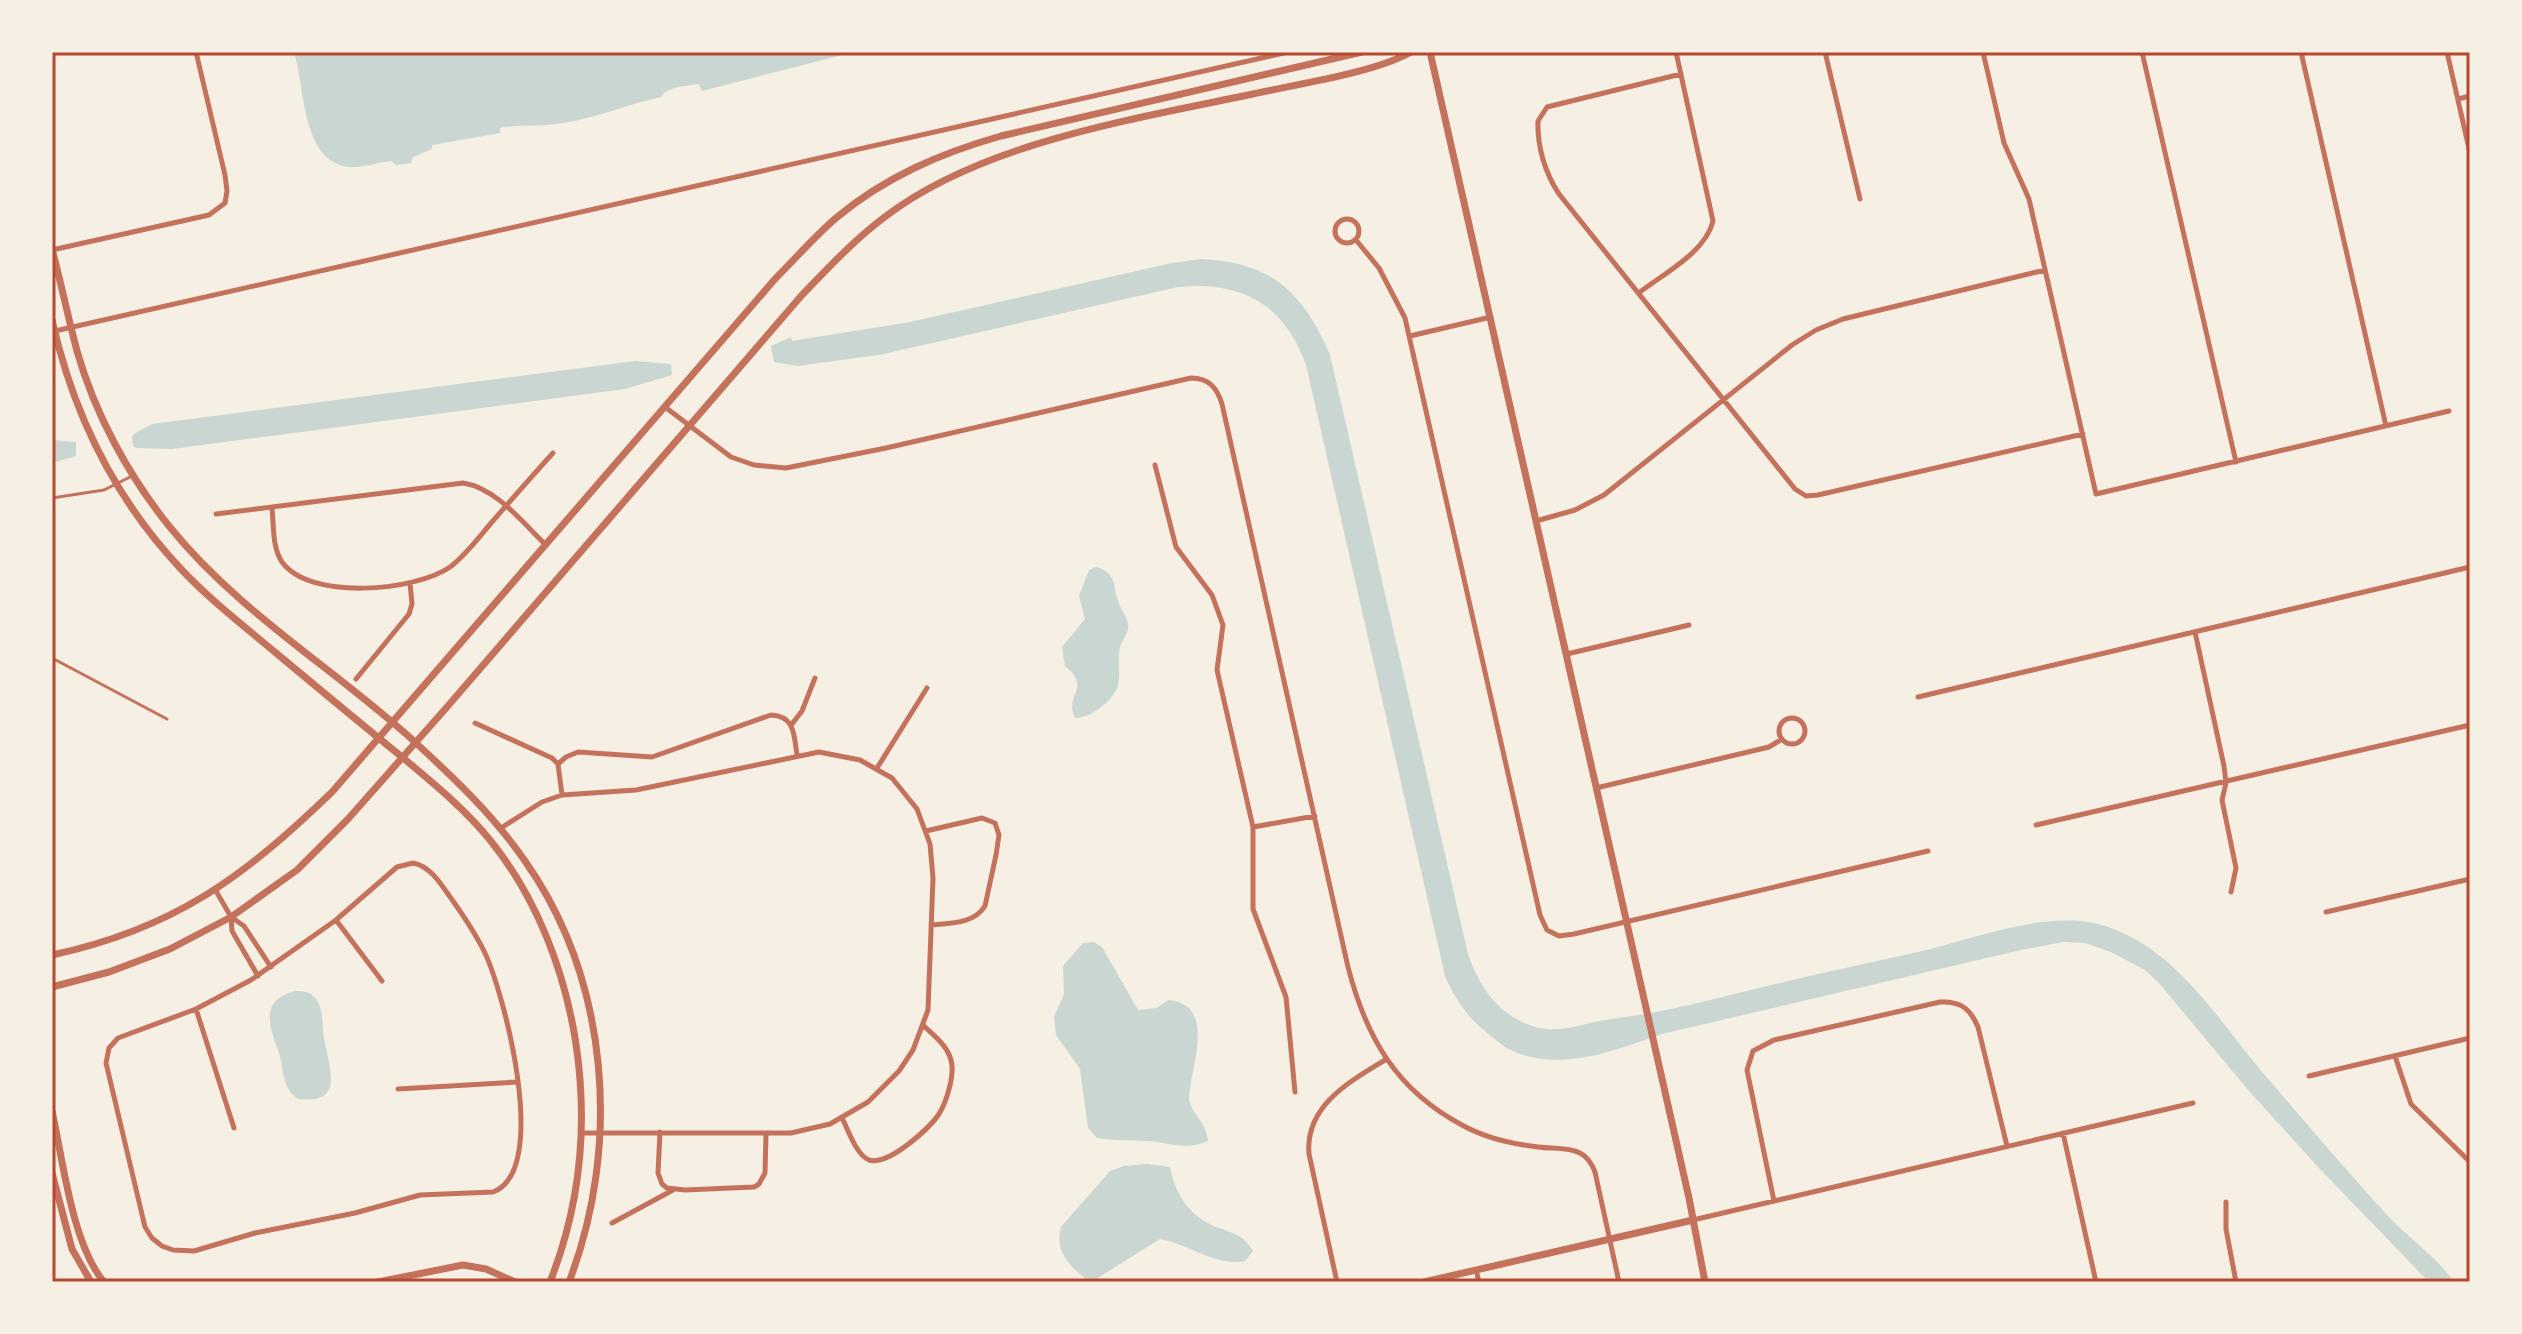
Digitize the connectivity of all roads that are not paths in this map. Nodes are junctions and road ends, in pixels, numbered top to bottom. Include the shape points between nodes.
1 (196, 52) edge
2 (1288, 52) edge
3 (1362, 52) edge
4 (1411, 52) edge
5 (1430, 52) edge
6 (1676, 52) edge
7 (1825, 52) edge
8 (1983, 52) edge
9 (2142, 52) edge
10 (2301, 52) edge
11 (2447, 52) edge
12 (1681, 74) junction
13 (2470, 96) edge
14 (2458, 99) junction
15 (2470, 153) edge
16 (1860, 199) dead end
17 (1356, 240) junction
18 (52, 250) edge
19 (2045, 270) junction
20 (1640, 292) junction
21 (1491, 317) junction
22 (52, 320) edge
23 (71, 328) junction
24 (55, 331) junction
25 (1410, 336) junction
26 (1724, 399) junction
27 (664, 406) junction
28 (2449, 411) dead end
29 (688, 426) junction
30 (2386, 426) junction
31 (2083, 434) junction
32 (553, 453) dead end
33 (2236, 462) junction
34 (1155, 465) dead end
35 (133, 475) junction
36 (116, 484) junction
37 (52, 498) edge
38 (505, 506) junction
39 (272, 509) junction
40 (216, 514) dead end
41 (1536, 521) junction
42 (545, 544) junction
43 (2470, 567) edge
44 (410, 583) junction
45 (1689, 625) dead end
46 (2195, 632) junction
47 (1567, 654) junction
48 (52, 658) edge
49 (815, 678) dead end
50 (356, 679) dead end
51 (927, 688) dead end
52 (1918, 697) dead end
53 (167, 719) dead end
54 (392, 722) junction
55 (475, 723) dead end
56 (792, 724) junction
57 (2470, 725) edge
58 (379, 738) junction
59 (1782, 739) junction
60 (415, 742) junction
61 (797, 755) junction
62 (402, 757) junction
63 (558, 764) junction
64 (877, 768) junction
65 (2226, 783) junction
66 (1596, 788) junction
67 (562, 795) junction
68 (1315, 816) junction
69 (2036, 825) dead end
70 (1253, 827) junction
71 (501, 828) junction
72 (926, 831) junction
73 (1928, 851) dead end
74 (2470, 879) edge
75 (216, 891) junction
76 (2231, 892) dead end
77 (2326, 912) dead end
78 (231, 917) junction
79 (336, 920) junction
80 (1627, 921) junction
81 (931, 925) junction
82 (52, 955) edge
83 (575, 958) junction
84 (557, 964) junction
85 (271, 967) junction
86 (580, 974) junction
87 (258, 976) junction
88 (562, 980) junction
89 (382, 981) dead end
90 (52, 987) edge
91 (196, 1009) junction
92 (924, 1026) junction
93 (2470, 1038) edge
94 (2395, 1056) junction
95 (1385, 1060) junction
96 (2309, 1076) dead end
97 (518, 1082) junction
98 (398, 1089) dead end
99 (1295, 1092) dead end
100 (2193, 1103) dead end
101 (52, 1111) edge
102 (842, 1118) junction
103 (234, 1128) dead end
104 (600, 1132) junction
105 (660, 1132) junction
106 (581, 1133) junction
107 (766, 1133) junction
108 (2063, 1133) junction
109 (2007, 1146) junction
110 (2470, 1162) edge
111 (52, 1173) edge
112 (674, 1190) junction
113 (1774, 1201) junction
114 (2226, 1202) dead end
115 (1693, 1220) junction
116 (612, 1223) dead end
117 (1609, 1239) junction
118 (1476, 1270) junction
119 (91, 1282) edge
120 (104, 1282) edge
121 (378, 1282) edge
122 (515, 1282) edge
123 (550, 1282) edge
124 (569, 1282) edge
125 (1337, 1282) edge
126 (1424, 1282) edge
127 (1479, 1282) edge
128 (1619, 1282) edge
129 (1705, 1282) edge
130 (2096, 1282) edge
131 (2236, 1282) edge

1 - 18 street via 225,175 226,201 221,208
2 - 23 street
3 - 27 street via 1001,136 924,162 877,187 835,219
4 - 29 street via 1343,74 1045,142 930,189 846,249
5 - 21 street
6 - 12 street
7 - 16 street
8 - 19 street via 2003,137 2029,199
9 - 33 street
10 - 30 street
11 - 14 street
12 - 20 street via 1712,225 1691,253
12 - 20 street via 1554,104 1538,121 1541,152 1554,187
13 - 14 street
14 - 15 street
17 - 17 street via 1349,244 1337,239 1340,221 1355,222
17 - 25 street via 1392,289
18 - 23 street
19 - 26 street via 1833,322 1803,336
19 - 31 street
20 - 26 street
21 - 25 street
21 - 41 street
22 - 24 street
23 - 24 street
23 - 35 street via 94,399
24 - 36 street via 88,433
25 - 80 street via 1540,915 1547,930 1559,936
26 - 31 street via 1806,496
26 - 41 street via 1593,502
27 - 29 street
27 - 42 street
28 - 30 street
29 - 60 street
29 - 68 street via 738,460 793,468 1183,379 1202,379 1215,388 1222,404
30 - 33 street
31 - 33 street via 2096,494
32 - 38 street
34 - 70 street via 1176,547 1212,595 1223,625 1217,670
35 - 36 lane
35 - 54 street via 168,525 222,583
36 - 37 lane
36 - 58 street via 154,538 202,590
38 - 39 street via 477,486 463,483
38 - 42 street
38 - 44 street via 456,562
39 - 40 street
39 - 44 street via 278,554 297,575 338,588
41 - 47 street
42 - 54 street
43 - 46 street
44 - 50 street via 409,614
45 - 47 street
46 - 52 street
46 - 65 street
47 - 66 street
48 - 53 lane
49 - 56 street
51 - 64 street
54 - 58 street
54 - 60 street
55 - 63 street
56 - 61 street
56 - 63 street via 771,715 655,756 578,752
57 - 65 street
58 - 62 street
58 - 75 street via 283,839
59 - 59 street via 1789,744 1800,741 1805,734 1802,723 1782,723
59 - 66 street via 1769,747
60 - 62 street
60 - 71 street
61 - 64 street via 839,754
61 - 67 street via 636,790
62 - 78 street via 297,870
62 - 84 street via 489,839 524,892
63 - 67 street
64 - 72 street via 908,796
65 - 69 street
65 - 76 street via 2222,800 2236,868
66 - 80 street
67 - 71 street
68 - 70 street
68 - 95 street via 1357,1000
70 - 99 street via 1253,909 1286,997
71 - 83 street via 548,897
72 - 81 street via 932,857
72 - 81 street via 982,818 995,823 999,835 980,913
73 - 80 street
74 - 77 street
75 - 78 street
75 - 82 street via 120,936
78 - 85 street via 244,926
78 - 87 street via 232,931
78 - 90 street via 170,949
79 - 85 street
79 - 89 street
79 - 97 street via 397,867 423,866 484,952
80 - 115 street
81 - 92 street
83 - 84 street
83 - 86 street
84 - 88 street
85 - 87 street
86 - 88 street
86 - 104 street via 601,1086
87 - 91 street
88 - 106 street via 581,1075
91 - 97 street via 118,1038 108,1052 107,1066 145,1227 162,1246 181,1251 420,1195 498,1191 517,1163
91 - 103 street
92 - 102 street via 893,1077
92 - 102 street via 945,1047 952,1065 936,1117 910,1143 876,1160 862,1155
93 - 94 street
94 - 96 street
94 - 110 street via 2411,1104
95 - 117 street via 1414,1091 1465,1127 1510,1142 1578,1152 1588,1159
95 - 125 street via 1328,1100 1310,1135 1309,1154
97 - 98 street
100 - 108 street
101 - 120 street via 81,1238
102 - 107 street via 805,1131
104 - 105 street
104 - 106 street
104 - 124 street via 592,1209
105 - 107 street
105 - 112 street via 659,1179
106 - 123 street via 574,1202
107 - 112 street via 765,1173 759,1184 748,1189
108 - 109 street
108 - 130 street
109 - 113 street
109 - 113 street via 1978,1027 1967,1008 1956,1002 1793,1034 1753,1051 1747,1070
111 - 119 street via 72,1249
112 - 116 street
113 - 115 street
114 - 131 street
115 - 117 street
115 - 129 street
117 - 118 street
117 - 128 street
118 - 126 street
118 - 127 street
121 - 122 street via 463,1265

